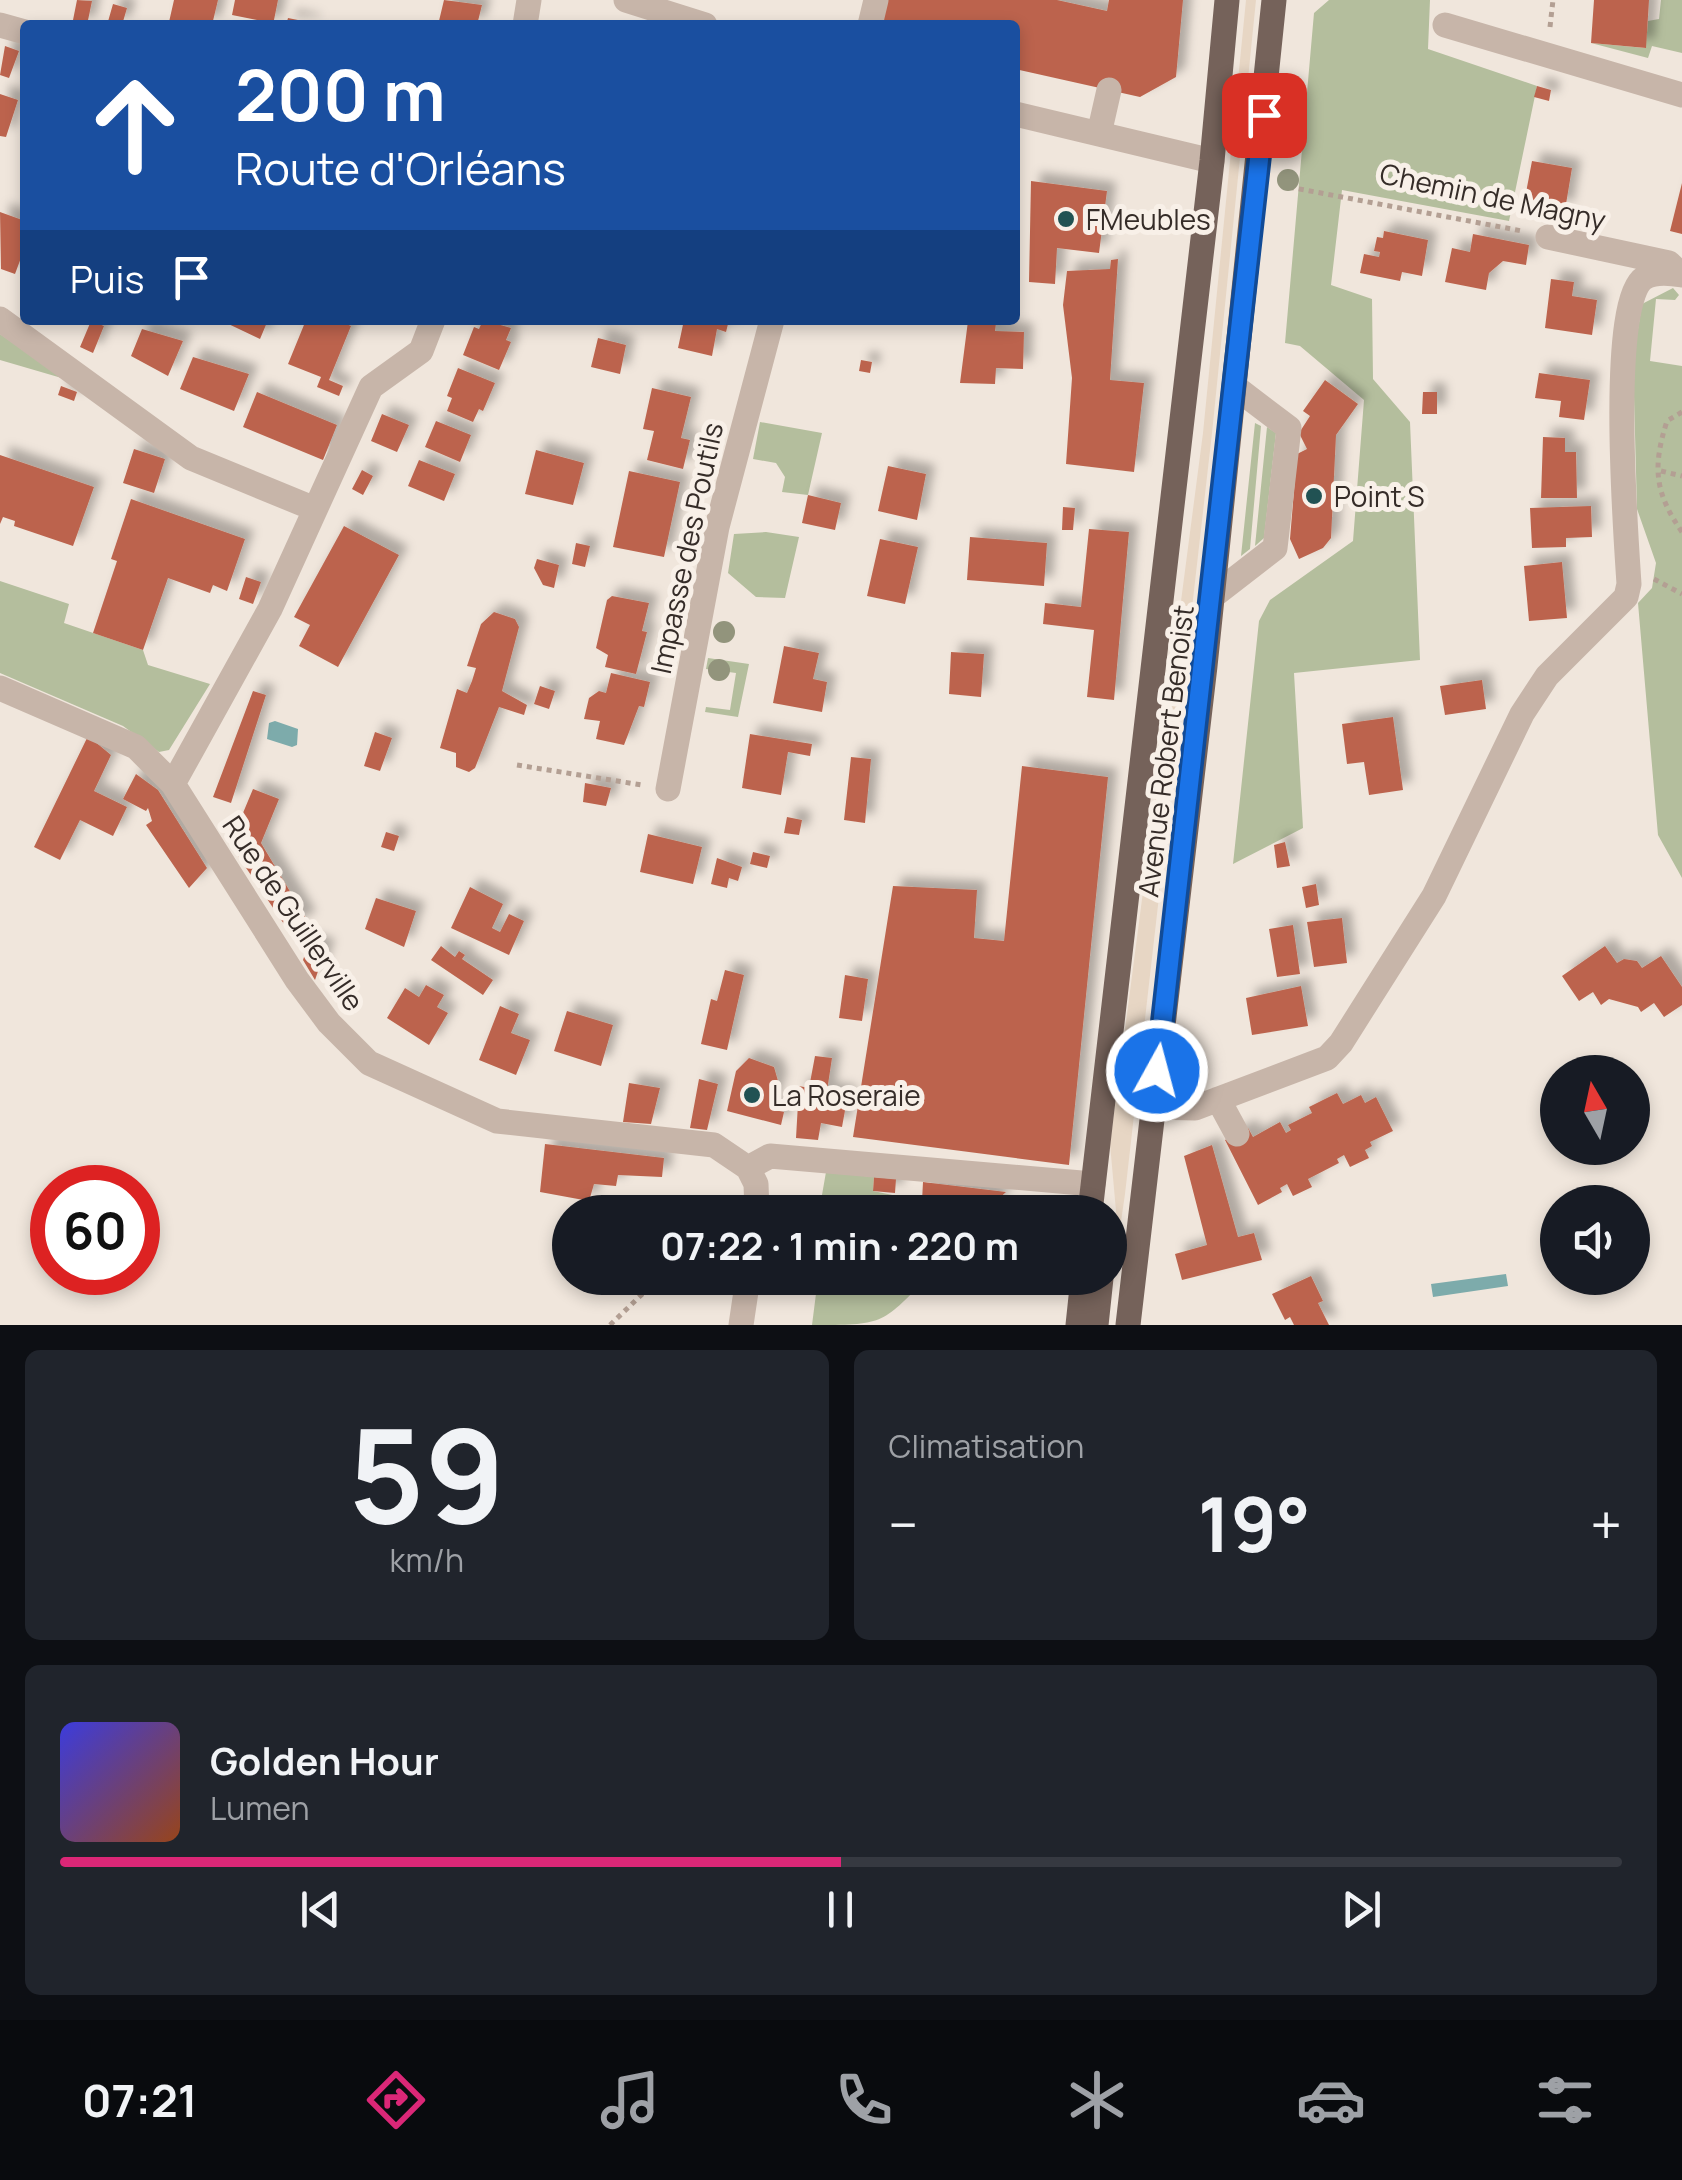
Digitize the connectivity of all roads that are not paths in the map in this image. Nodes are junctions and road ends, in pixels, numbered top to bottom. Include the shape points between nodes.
1 (626, 0) edge
2 (1227, 0) edge
3 (1280, 4) edge
4 (689, 20) edge
5 (1445, 25) dead end
6 (1109, 90) dead end
7 (1682, 95) edge
8 (1020, 115) edge
9 (1100, 134) junction
10 (1212, 161) junction
11 (1548, 237) road end
12 (1681, 275) edge
13 (0, 320) edge
14 (431, 325) edge
15 (771, 325) edge
16 (1236, 387) junction
17 (315, 509) junction
18 (1213, 596) junction
19 (0, 688) edge
20 (174, 784) junction
21 (668, 789) road end
22 (1218, 1099) junction
23 (1153, 1108) junction
24 (1237, 1134) dead end
25 (748, 1168) junction
26 (1093, 1184) junction
27 (756, 1195) edge
28 (1093, 1195) edge
29 (745, 1295) edge
30 (1081, 1295) edge
31 (1099, 1295) edge
32 (1130, 1319) edge
33 (740, 1325) edge
34 (1078, 1325) edge
35 (1096, 1325) edge

1 - 4 street
2 - 10 main road, Avenue Robert Benoist
3 - 16 main road, Avenue Robert Benoist
5 - 7 street
6 - 9 street
8 - 9 street
9 - 10 street
10 - 26 main road, Avenue Robert Benoist
11 - 12 street, Chemin de Magny via 1669,264
12 - 22 street via 1644,278 1633,292 1621,362 1642,581 1547,676 1522,714 1434,896 1342,1043 1327,1058
13 - 17 street via 192,458
14 - 17 street via 421,351 371,387
15 - 21 street, Impasse des Poutils via 717,527
16 - 18 main road, Avenue Robert Benoist
16 - 18 street via 1289,428 1275,548
17 - 20 street via 270,609
18 - 23 main road, Avenue Robert Benoist
19 - 20 street, Rue de Guillerville via 136,747
20 - 25 street, Rue de Guillerville via 297,980 369,1063 497,1120 714,1145
22 - 23 street via 1195,1108
22 - 24 street
23 - 32 main road, Avenue Robert Benoist
25 - 26 street via 770,1156
25 - 27 street
26 - 28 main road, Avenue Robert Benoist
29 - 33 street
30 - 34 main road
31 - 35 main road

